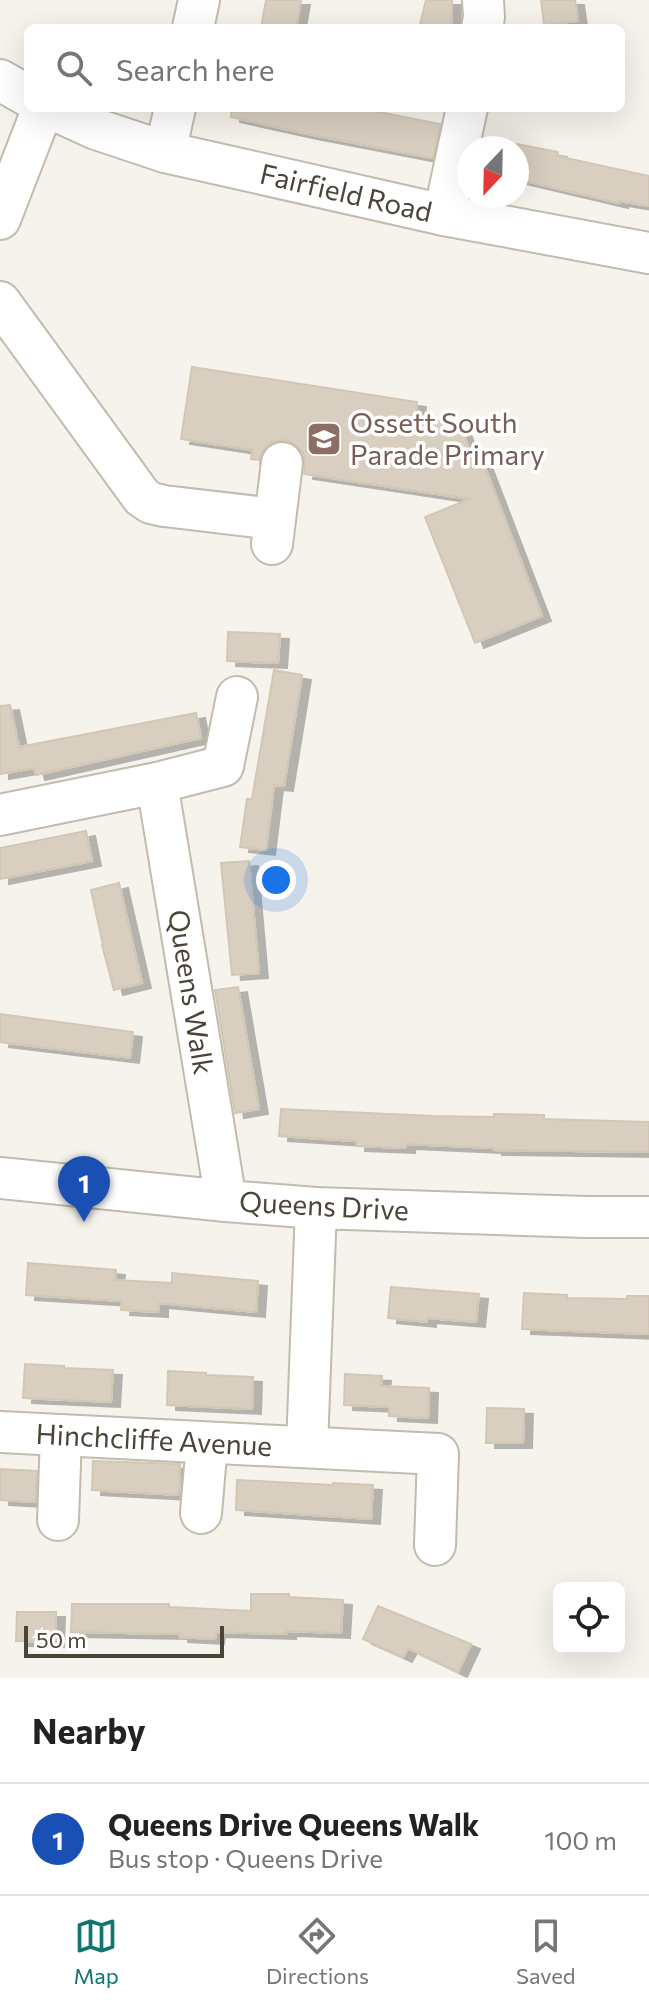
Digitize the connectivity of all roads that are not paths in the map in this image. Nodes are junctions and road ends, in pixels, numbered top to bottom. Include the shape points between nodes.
1 (199, 0) edge
2 (483, 0) edge
3 (194, 24) edge
4 (483, 24) edge
5 (0, 80) edge
6 (24, 94) edge
7 (41, 112) edge
8 (59, 112) edge
9 (174, 112) edge
10 (466, 112) edge
11 (165, 152) junction
12 (444, 215) junction
13 (0, 219) edge
14 (649, 253) edge
15 (0, 302) edge
16 (282, 463) dead end
17 (237, 697) dead end
18 (157, 783) junction
19 (0, 815) edge
20 (0, 1178) edge
21 (226, 1201) junction
22 (316, 1208) junction
23 (649, 1217) edge
24 (0, 1432) edge
25 (61, 1435) junction
26 (207, 1443) junction
27 (307, 1447) junction
28 (201, 1513) dead end
29 (58, 1520) dead end
30 (435, 1545) dead end

1 - 3 street
2 - 4 street
5 - 6 street
7 - 13 street
8 - 11 street, Fairfield Road
9 - 11 street
10 - 12 street
11 - 12 street, Fairfield Road
12 - 14 street, Fairfield Road
15 - 16 street via 151,503 273,532
17 - 18 street via 223,766
18 - 19 street
18 - 21 street, Queens Walk
20 - 21 street, Queens Drive
21 - 22 street, Queens Drive
22 - 23 street, Queens Drive
22 - 27 street, Hinchcliffe Avenue
24 - 25 street, Hinchcliffe Avenue
25 - 26 street, Hinchcliffe Avenue
25 - 29 street
26 - 27 street, Hinchcliffe Avenue
26 - 28 street
27 - 30 street, Hinchcliffe Avenue via 438,1454

